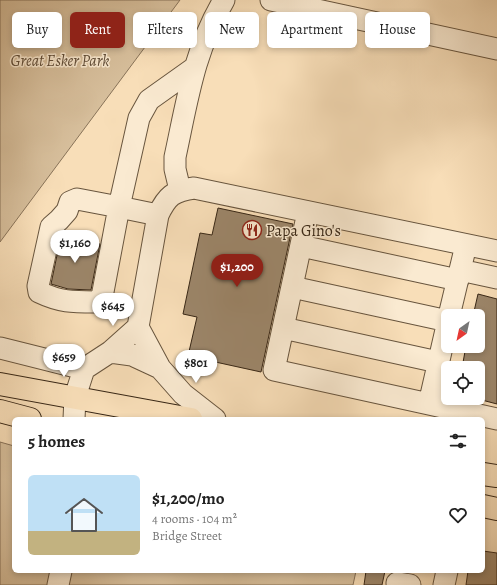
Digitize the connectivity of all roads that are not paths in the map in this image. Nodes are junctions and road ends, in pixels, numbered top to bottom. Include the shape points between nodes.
1 (224, 0) edge
2 (271, 0) edge
3 (497, 49) edge
4 (194, 68) junction
5 (180, 190) junction
6 (119, 208) junction
7 (308, 212) junction
8 (158, 215) junction
9 (466, 245) junction
10 (301, 246) junction
11 (497, 251) edge
12 (459, 275) junction
13 (497, 278) edge
14 (292, 287) junction
15 (451, 309) edge
16 (441, 319) edge
17 (138, 327) junction
18 (283, 328) junction
19 (0, 348) edge
20 (441, 350) edge
21 (110, 352) junction
22 (438, 362) junction
23 (160, 368) junction
24 (84, 369) junction
25 (0, 384) edge
26 (75, 397) junction
27 (429, 404) junction
28 (0, 411) edge
29 (22, 417) edge
30 (74, 417) edge
31 (181, 417) edge
32 (212, 417) edge
33 (497, 419) edge
34 (485, 474) edge
35 (497, 476) edge
36 (485, 506) edge
37 (497, 508) edge
38 (61, 573) edge
39 (447, 573) edge
40 (58, 585) edge
41 (444, 585) edge

1 - 4 street via 204,40
2 - 3 street
4 - 5 street via 174,157
4 - 6 street via 149,100 139,118
5 - 7 street via 194,188
5 - 8 street via 165,201
6 - 6 street via 102,296 95,302 71,302 39,292 38,286 51,227 67,211 70,202 78,199
6 - 8 street
7 - 9 street
7 - 10 street
8 - 17 street
9 - 11 street
9 - 12 street
10 - 12 street
10 - 14 street
12 - 13 street
12 - 15 street
14 - 16 street
14 - 18 street
17 - 21 street
17 - 23 street
18 - 22 street
18 - 27 street via 274,370
19 - 24 street
20 - 22 street
21 - 23 street via 132,355
21 - 24 street
22 - 27 street
23 - 32 street via 183,394
24 - 26 street
25 - 26 main road
26 - 30 street
26 - 31 main road
27 - 33 street
28 - 29 main road
34 - 35 main road
36 - 37 main road
38 - 40 street
39 - 41 street

